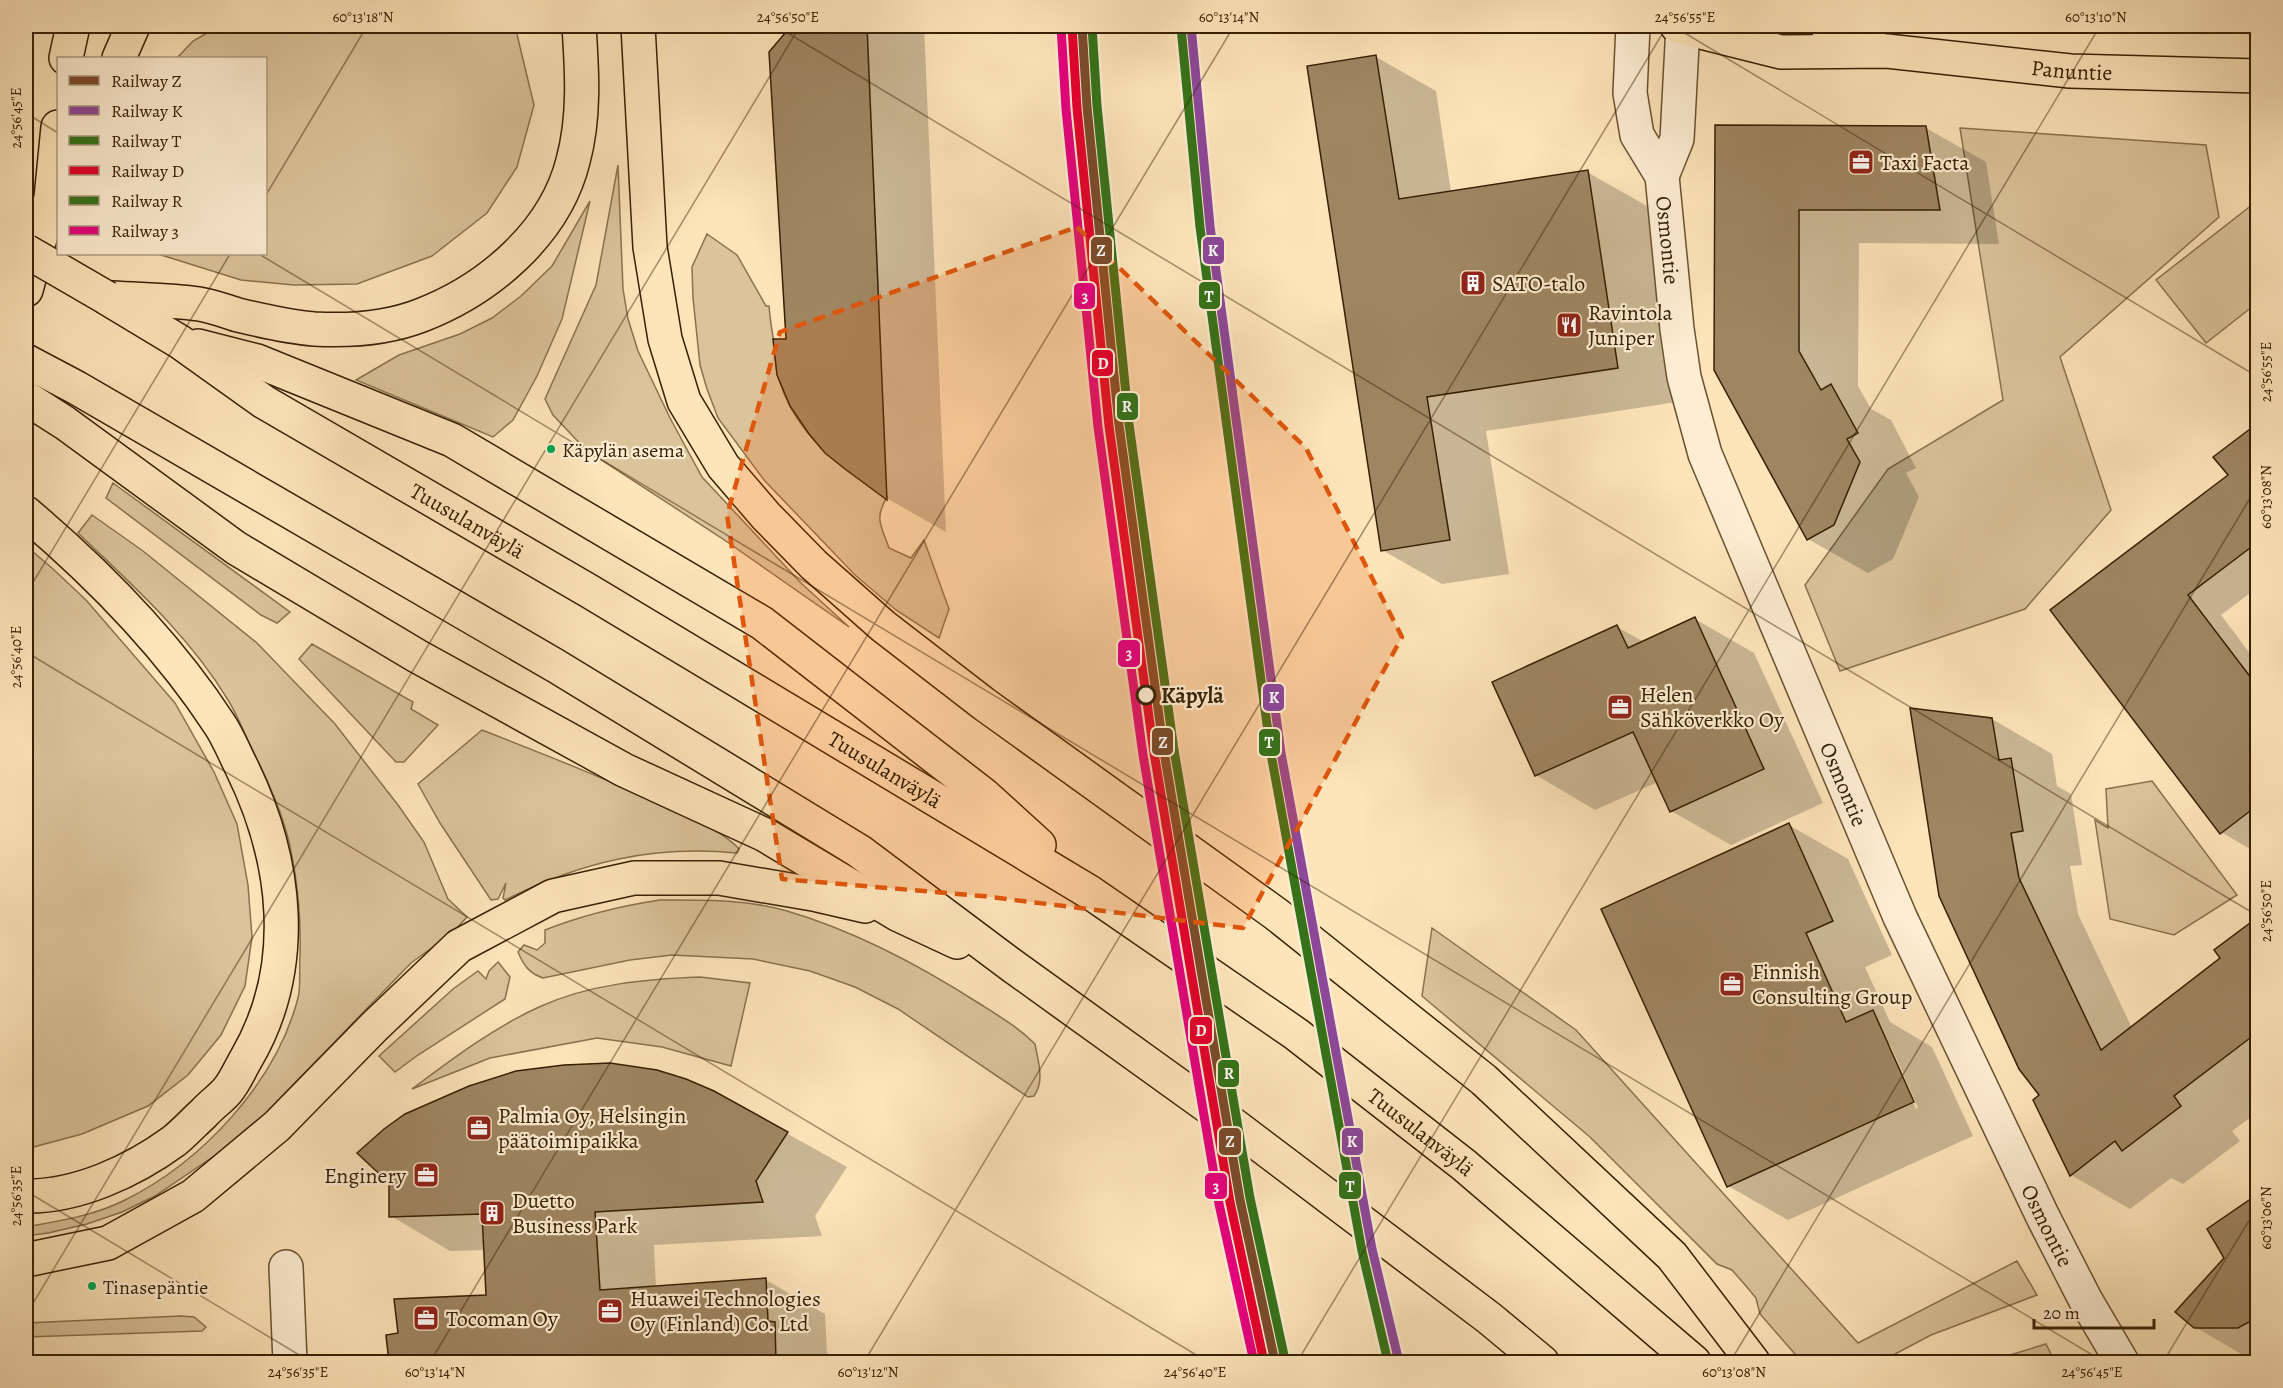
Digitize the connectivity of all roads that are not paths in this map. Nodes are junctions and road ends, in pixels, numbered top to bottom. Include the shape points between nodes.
1 (73, 26) edge
2 (133, 26) edge
3 (579, 26) edge
4 (638, 26) edge
5 (1633, 26) edge
6 (1681, 26) edge
7 (1827, 26) edge
8 (1887, 51) junction
9 (66, 57) edge
10 (119, 57) edge
11 (2258, 76) edge
12 (57, 148) edge
13 (1662, 176) junction
14 (55, 191) edge
15 (26, 251) edge
16 (26, 290) edge
17 (107, 298) junction
18 (180, 342) junction
19 (26, 361) edge
20 (26, 398) edge
21 (26, 513) edge
22 (1091, 893) junction
23 (899, 915) junction
24 (1014, 967) junction
25 (26, 1196) edge
26 (26, 1260) edge
27 (286, 1267) dead end
28 (290, 1362) edge
29 (1542, 1362) edge
30 (1694, 1362) edge
31 (1753, 1362) edge
32 (2122, 1362) edge

1 - 9 main road
2 - 10 main road
3 - 17 main road via 582,116 566,183 554,209 530,240 499,270 465,294 421,316 370,328 336,329 259,320 200,304
4 - 31 main road via 650,247 664,339 684,401 723,466 814,565 883,626 984,704 1276,914 1484,1080 1672,1256
5 - 13 street, Osmontie via 1630,93 1637,135
6 - 8 main road, Panuntie via 1781,52
6 - 13 street, Osmontie via 1677,139
7 - 8 main road, Panuntie
8 - 11 main road, Panuntie via 2070,71
12 - 14 main road
13 - 32 street, Osmontie via 1684,377 1705,454 1900,917 2027,1185
14 - 16 main road
15 - 17 main road, Tuusulanväylä, bridge
17 - 18 main road, Tuusulanväylä
18 - 22 main road, Tuusulanväylä via 264,402 589,591
18 - 22 main road via 257,361 453,440 762,623 984,795
19 - 24 main road via 556,666 859,851
20 - 23 main road via 236,548 417,656 624,770 765,834
21 - 25 main road via 116,598 175,662 221,726 256,796 277,867 283,930 276,988 258,1038 228,1089 174,1140 128,1169 81,1188
22 - 30 main road, Tuusulanväylä via 1296,1034 1464,1166
23 - 24 main road
23 - 26 main road via 813,894 719,878 634,878 553,896 459,946 276,1126 193,1196 108,1243
24 - 29 main road via 1235,1126
27 - 28 street

